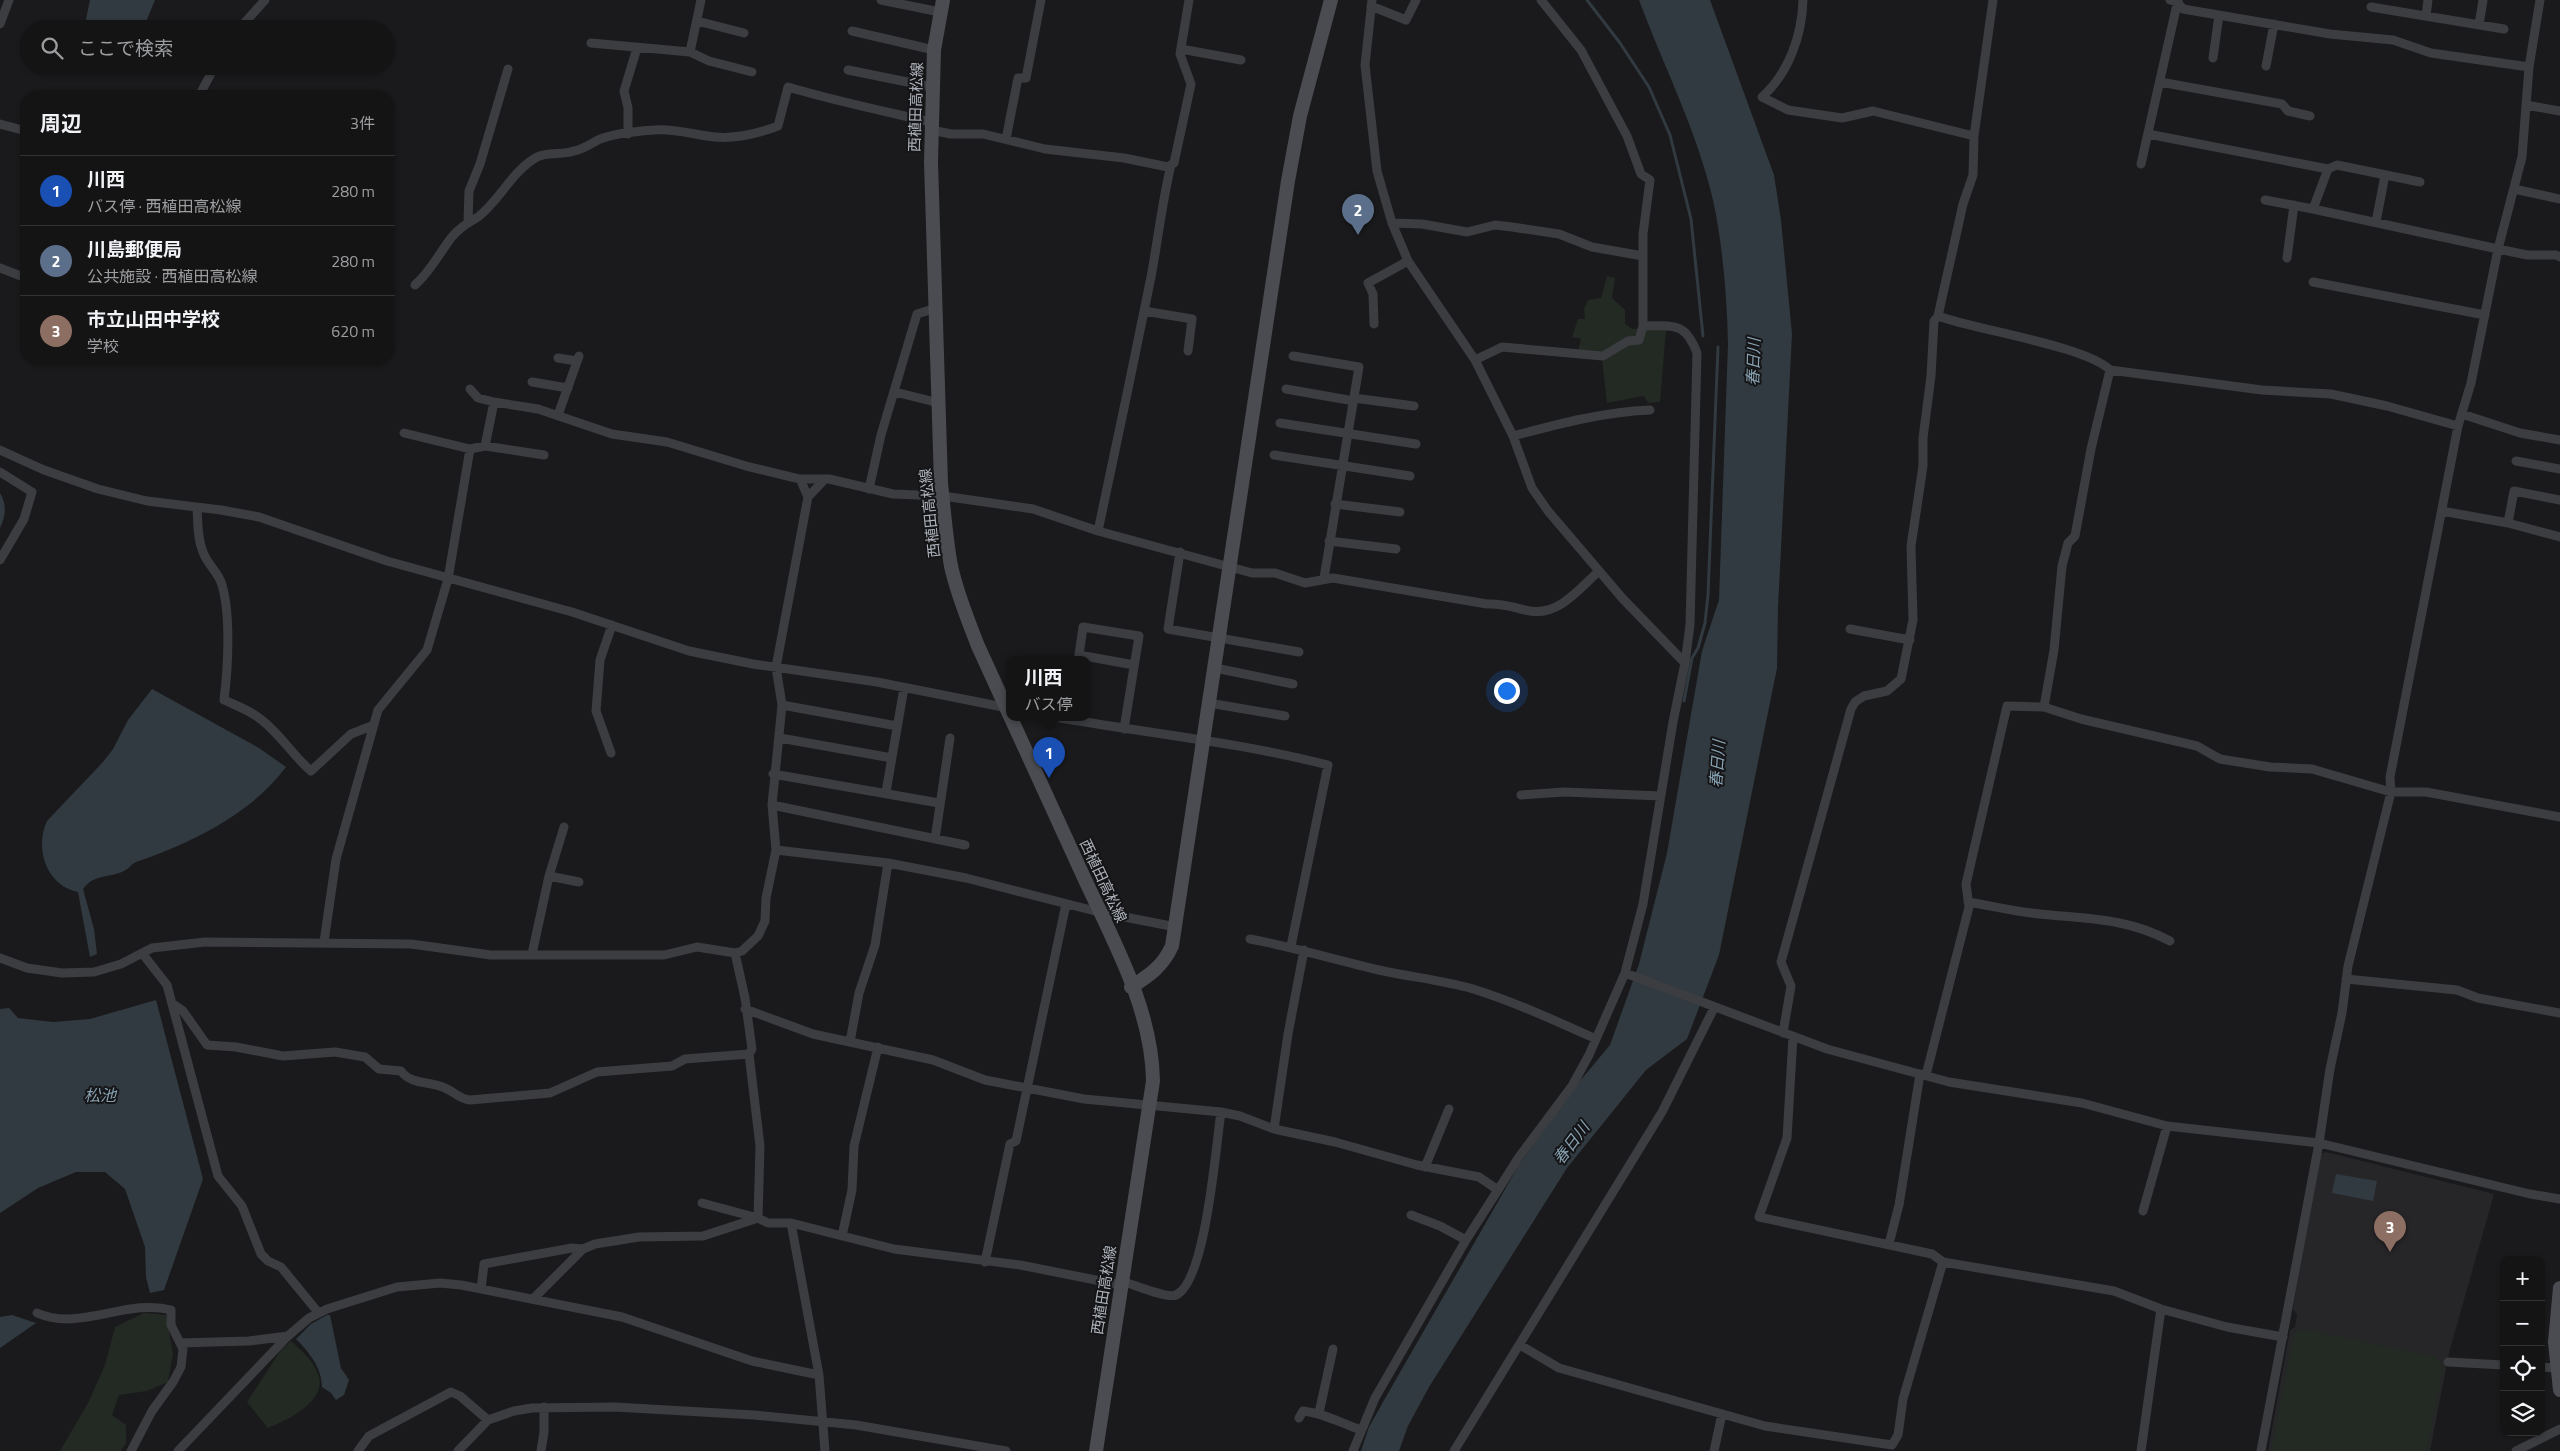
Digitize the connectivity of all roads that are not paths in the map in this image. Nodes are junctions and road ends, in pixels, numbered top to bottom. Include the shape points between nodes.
1 (9, 0) edge
2 (265, 0) edge
3 (701, 0) edge
4 (881, 0) edge
5 (1042, 0) edge
6 (1189, 0) edge
7 (1331, 0) edge
8 (1416, 0) edge
9 (1541, 0) edge
10 (1803, 0) edge
11 (1993, 0) edge
12 (2428, 0) edge
13 (2483, 0) edge
14 (2540, 0) edge
15 (2175, 1) edge
16 (1372, 3) edge
17 (941, 6) edge
18 (2371, 7) dead end
19 (2219, 15) junction
20 (2426, 16) junction
21 (247, 20) edge
22 (696, 21) junction
23 (0, 24) edge
24 (2274, 24) junction
25 (2479, 25) junction
26 (2504, 29) dead end
27 (852, 31) dead end
28 (744, 32) dead end
29 (591, 43) dead end
30 (637, 48) junction
31 (1181, 49) junction
32 (934, 50) junction
33 (690, 52) junction
34 (2213, 58) dead end
35 (1241, 60) dead end
36 (2266, 66) dead end
37 (2528, 67) junction
38 (508, 69) dead end
39 (848, 70) dead end
40 (752, 72) dead end
41 (210, 75) edge
42 (2160, 82) junction
43 (932, 87) junction
44 (202, 90) edge
45 (2526, 105) junction
46 (2560, 111) edge
47 (2310, 116) dead end
48 (0, 124) edge
49 (931, 126) junction
50 (20, 129) edge
51 (628, 134) junction
52 (2148, 134) junction
53 (1974, 136) junction
54 (1006, 139) junction
55 (2141, 164) dead end
56 (1171, 165) junction
57 (2328, 169) junction
58 (2385, 175) junction
59 (2420, 182) dead end
60 (2514, 189) junction
61 (2560, 199) edge
62 (2265, 200) dead end
63 (2294, 205) junction
64 (2313, 208) junction
65 (468, 221) junction
66 (1392, 222) junction
67 (2376, 222) junction
68 (2498, 249) junction
69 (1643, 256) junction
70 (2560, 257) edge
71 (2286, 258) dead end
72 (1408, 261) junction
73 (0, 268) edge
74 (20, 276) edge
75 (2313, 282) dead end
76 (414, 285) dead end
77 (936, 308) junction
78 (1144, 311) junction
79 (2485, 315) junction
80 (1938, 316) junction
81 (1374, 324) dead end
82 (1644, 326) junction
83 (1188, 351) dead end
84 (1293, 356) dead end
85 (558, 358) dead end
86 (1475, 360) junction
87 (2110, 370) junction
88 (532, 382) dead end
89 (568, 388) junction
90 (470, 389) dead end
91 (1286, 389) dead end
92 (896, 392) junction
93 (1354, 400) junction
94 (494, 402) junction
95 (939, 403) junction
96 (1414, 406) dead end
97 (1650, 410) dead end
98 (2462, 414) junction
99 (558, 415) junction
100 (1280, 422) dead end
101 (2458, 426) junction
102 (404, 433) dead end
103 (1347, 434) junction
104 (1513, 436) junction
105 (2560, 440) edge
106 (1416, 444) dead end
107 (485, 446) junction
108 (470, 449) junction
109 (0, 450) edge
110 (544, 455) dead end
111 (1274, 455) dead end
112 (2516, 461) dead end
113 (1341, 467) junction
114 (2560, 469) edge
115 (0, 472) edge
116 (1410, 476) dead end
117 (800, 479) junction
118 (825, 479) junction
119 (869, 489) junction
120 (943, 496) junction
121 (808, 497) junction
122 (2560, 500) edge
123 (1335, 504) junction
124 (197, 507) junction
125 (2442, 511) junction
126 (1400, 512) dead end
127 (2508, 523) junction
128 (1098, 531) junction
129 (2560, 537) edge
130 (1330, 541) junction
131 (1396, 550) dead end
132 (1180, 552) junction
133 (0, 560) edge
134 (1231, 566) junction
135 (1599, 571) junction
136 (1324, 578) junction
137 (448, 579) junction
138 (612, 625) junction
139 (1850, 629) dead end
140 (1220, 638) junction
141 (1910, 640) junction
142 (1300, 652) dead end
143 (1084, 656) edge
144 (1091, 657) edge
145 (1685, 663) junction
146 (1134, 665) junction
147 (776, 668) junction
148 (1215, 668) junction
149 (1293, 684) dead end
150 (904, 688) junction
151 (1210, 703) junction
152 (1006, 704) edge
153 (782, 706) junction
154 (2044, 707) junction
155 (1006, 708) edge
156 (1285, 716) dead end
157 (1014, 721) edge
158 (1078, 721) edge
159 (374, 724) junction
160 (898, 726) junction
161 (1124, 729) junction
162 (780, 738) junction
163 (950, 738) dead end
164 (1204, 740) junction
165 (611, 753) dead end
166 (892, 758) junction
167 (773, 774) junction
168 (886, 792) junction
169 (2391, 792) junction
170 (1521, 795) dead end
171 (1661, 796) junction
172 (940, 803) junction
173 (772, 805) junction
174 (2560, 817) edge
175 (564, 827) dead end
176 (935, 839) junction
177 (965, 845) dead end
178 (776, 850) junction
179 (888, 864) junction
180 (549, 876) junction
181 (579, 882) dead end
182 (1968, 902) junction
183 (1066, 904) junction
184 (1099, 912) junction
185 (1176, 927) junction
186 (1250, 939) dead end
187 (2170, 941) dead end
188 (324, 942) junction
189 (1291, 946) junction
190 (1304, 950) junction
191 (142, 953) junction
192 (735, 953) junction
193 (532, 954) junction
194 (0, 958) edge
195 (1627, 974) junction
196 (2346, 979) junction
197 (1131, 987) junction
198 (172, 1004) junction
199 (1711, 1007) junction
200 (746, 1009) junction
201 (2560, 1012) edge
202 (1783, 1034) junction
203 (1793, 1037) junction
204 (1596, 1039) junction
205 (850, 1042) junction
206 (878, 1047) junction
207 (749, 1054) junction
208 (1923, 1075) junction
209 (1029, 1087) junction
210 (1148, 1106) junction
211 (1449, 1109) dead end
212 (1221, 1112) junction
213 (2167, 1126) junction
214 (1274, 1129) junction
215 (2319, 1143) junction
216 (1425, 1167) junction
217 (1498, 1190) junction
218 (2560, 1198) edge
219 (702, 1203) dead end
220 (2143, 1211) dead end
221 (1411, 1215) dead end
222 (758, 1218) junction
223 (791, 1223) junction
224 (842, 1236) junction
225 (1466, 1240) junction
226 (1889, 1244) junction
227 (583, 1249) junction
228 (986, 1262) junction
229 (1942, 1262) junction
230 (1121, 1283) junction
231 (2560, 1288) edge
232 (481, 1289) junction
233 (532, 1299) junction
234 (2161, 1309) junction
235 (317, 1311) dead end
236 (37, 1313) dead end
237 (288, 1336) junction
238 (2283, 1337) junction
239 (180, 1343) junction
240 (1520, 1345) junction
241 (1333, 1349) dead end
242 (2448, 1362) dead end
243 (2500, 1365) edge
244 (2545, 1367) edge
245 (2556, 1368) junction
246 (819, 1375) junction
247 (2560, 1390) edge
248 (544, 1407) junction
249 (1319, 1413) junction
250 (1722, 1414) junction
251 (1298, 1418) dead end
252 (488, 1420) junction
253 (822, 1422) junction
254 (2560, 1429) edge
255 (1361, 1430) junction
256 (1887, 1448) edge
257 (131, 1451) edge
258 (178, 1451) edge
259 (358, 1451) edge
260 (458, 1451) edge
261 (541, 1451) edge
262 (825, 1451) edge
263 (1006, 1451) edge
264 (1096, 1451) edge
265 (1354, 1451) edge
266 (1454, 1451) edge
267 (1714, 1451) edge
268 (2141, 1451) edge
269 (2261, 1451) edge
270 (2516, 1451) edge

1 - 23 street
2 - 21 street
3 - 22 street
4 - 17 street
5 - 54 street via 1026,78 1018,78
6 - 31 street
7 - 134 main road via 1300,116 1288,181
8 - 16 street via 1406,20
9 - 69 street via 1581,50 1627,136 1641,174 1650,180
10 - 53 street via 1802,19 1788,64 1762,97 1788,110 1842,118 1873,111
11 - 53 street
12 - 20 street
13 - 25 street
14 - 37 street
15 - 19 street via 2183,9
15 - 42 street
16 - 66 street via 1365,64 1377,171
17 - 32 main road, 西植田高松線
18 - 20 street
19 - 24 street
19 - 34 street
20 - 25 street
22 - 28 street
22 - 33 street
24 - 36 street
24 - 37 street via 2393,40 2431,53
25 - 26 street
27 - 32 street
29 - 30 street
30 - 33 street
30 - 51 street via 624,90
31 - 35 street
31 - 56 street via 1191,84
32 - 43 main road, 西植田高松線
33 - 40 street via 709,61
37 - 45 street
38 - 65 street via 469,192
39 - 43 street
41 - 44 street
42 - 47 street via 2282,104 2288,111
42 - 52 street
43 - 49 main road, 西植田高松線
45 - 46 street
45 - 60 street via 2522,157
48 - 50 street
49 - 51 street via 788,87 778,126 758,133 728,137 655,130
49 - 54 street via 952,134 983,134
49 - 77 main road, 西植田高松線
51 - 65 street via 599,140 572,152 538,156 517,173 478,217
52 - 55 street
52 - 57 street
53 - 80 street via 1972,175
54 - 56 street via 1055,150
56 - 78 street
57 - 58 street via 2337,165
57 - 64 street
58 - 59 street
58 - 67 street
60 - 61 street
60 - 68 street
62 - 63 street
63 - 64 street
63 - 71 street
64 - 67 street
65 - 76 street via 439,253 426,275
66 - 69 street via 1467,232 1495,225 1512,227 1559,234 1592,246
66 - 72 street
67 - 68 street
68 - 70 street
68 - 79 street
69 - 82 street
72 - 81 street via 1368,283 1373,294
72 - 86 street
73 - 74 street
75 - 79 street
77 - 92 street via 917,314
77 - 95 main road, 西植田高松線
78 - 83 street via 1192,319
78 - 128 street
79 - 98 street
80 - 87 street via 2103,362
80 - 141 street via 1934,321 1923,466 1911,546 1914,604
82 - 86 street via 1639,340 1628,341 1603,356 1502,347
82 - 145 street via 1676,326 1692,338 1697,352 1690,626
84 - 93 street via 1359,367
85 - 89 street via 578,358
86 - 104 street
87 - 101 street via 2262,390 2331,394
87 - 154 street via 2075,536 2068,543 2062,566 2054,650
88 - 89 street
89 - 99 street
90 - 94 street via 478,398
91 - 93 street
92 - 95 street
92 - 119 street
93 - 96 street
93 - 103 street
94 - 99 street
94 - 107 street
95 - 120 main road, 西植田高松線
97 - 104 street via 1622,411
98 - 101 street
98 - 105 street via 2520,433
99 - 117 street via 612,434 667,442
100 - 103 street
101 - 125 street
102 - 108 street
103 - 106 street
103 - 113 street
104 - 135 street via 1532,488
107 - 108 street
107 - 110 street
108 - 137 street
109 - 124 street via 98,489 147,501
111 - 113 street
112 - 114 street
113 - 116 street
113 - 123 street
115 - 133 street via 32,492 24,519
117 - 118 street
117 - 121 street
118 - 119 street
118 - 121 street
119 - 120 street via 893,494
120 - 128 street via 1033,509
120 - 152 main road, 西植田高松線 via 950,560 961,603
121 - 147 street
122 - 127 street via 2514,491
123 - 126 street
123 - 130 street
124 - 137 street via 259,517 388,562
124 - 159 street via 198,534 203,553 222,584 226,605 228,669 224,700 259,717 311,771 351,734
125 - 127 street
125 - 169 street via 2390,777
127 - 129 street
128 - 132 street
130 - 131 street
130 - 136 street
132 - 134 street
132 - 140 street via 1168,629
134 - 136 street via 1252,572 1275,572 1296,582
134 - 140 main road
135 - 136 street via 1564,602 1542,612 1505,603 1487,604
135 - 145 street
137 - 138 street
137 - 159 street via 427,650 378,710
138 - 147 street via 689,651
138 - 165 street via 600,660 596,710
139 - 141 street
140 - 142 street
140 - 148 main road
141 - 202 street via 1901,679 1896,686 1864,696 1851,709 1781,962 1791,986
143 - 146 street via 1079,655 1083,627 1139,636
144 - 146 street
145 - 171 street
146 - 161 street
147 - 150 street
147 - 153 street
148 - 149 street
148 - 151 main road
150 - 155 street
150 - 160 street
151 - 156 street
151 - 164 main road
153 - 160 street
153 - 162 street
154 - 169 street via 2197,746 2220,759 2270,767 2312,769
154 - 182 street via 2007,706 1966,884
157 - 184 main road, 西植田高松線
158 - 161 street
159 - 188 street via 336,859
160 - 166 street
161 - 164 street
162 - 166 street
162 - 167 street
163 - 172 street
164 - 185 main road
164 - 189 street via 1287,754 1328,765
166 - 168 street
167 - 168 street
167 - 173 street
168 - 172 street
169 - 174 street via 2426,792
169 - 196 street
170 - 171 street via 1564,792
171 - 195 street via 1643,904
172 - 176 street
173 - 176 street
173 - 178 street
175 - 180 street
176 - 177 street
178 - 179 street
178 - 192 street via 766,898 765,921 758,936 742,952
179 - 183 street via 966,878
179 - 205 street via 875,945 859,993
180 - 181 street
180 - 193 street
182 - 187 street via 2039,914 2108,919 2139,927
182 - 208 street
183 - 184 street
183 - 209 street
184 - 185 street
184 - 197 main road, 西植田高松線
185 - 197 main road via 1165,960 1154,972
186 - 189 street
188 - 191 street via 205,942 152,948
188 - 193 street via 411,944 490,955
189 - 190 street
190 - 204 street via 1472,989
190 - 214 street
191 - 194 street via 94,972 62,973 27,968
191 - 198 street via 167,985
192 - 193 street via 696,947 664,955
192 - 200 street
195 - 199 street
195 - 204 street
196 - 201 street via 2457,990 2478,998
196 - 215 street
197 - 210 main road, 西植田高松線 via 1150,1039 1153,1081
198 - 207 street via 188,1018 207,1046 236,1047 283,1056 335,1052 365,1058 379,1069 401,1071 406,1078 445,1088 462,1099 470,1100 550,1093 597,1072 672,1066 685,1059
198 - 235 street via 218,1176 242,1206 261,1254 281,1267
199 - 202 street
199 - 240 street via 1662,1112
200 - 205 street via 813,1034
200 - 207 street via 752,1049
202 - 203 street
203 - 208 street
203 - 226 street via 1787,1138 1759,1217
204 - 217 street via 1572,1086
205 - 206 street
206 - 209 street via 933,1060 985,1080
206 - 224 street via 854,1146 852,1190
207 - 222 street via 760,1146
208 - 213 street via 1988,1089 2082,1103
208 - 226 street via 1900,1205
209 - 210 street via 1058,1095
209 - 228 street via 1016,1141 1010,1144
210 - 212 street
210 - 230 main road, 西植田高松線
211 - 216 street
212 - 214 street
212 - 230 street via 1199,1255 1184,1289 1176,1295 1168,1295
213 - 215 street
213 - 220 street
214 - 216 street
215 - 218 street via 2530,1194
215 - 238 street
216 - 217 street via 1479,1177
217 - 225 street
219 - 222 street
221 - 225 street
222 - 223 street via 768,1223
222 - 227 street via 703,1236 622,1239
223 - 224 street
223 - 246 street
224 - 228 street via 894,1249
225 - 255 street
226 - 229 street via 1932,1254
227 - 232 street via 572,1248 484,1264
227 - 233 street
228 - 230 street
229 - 234 street via 2114,1291
229 - 256 street via 1903,1399 1898,1435
230 - 264 main road, 西植田高松線
231 - 245 main road via 2556,1314
232 - 233 street
232 - 237 street via 440,1283 396,1287 327,1309 309,1318
233 - 246 street via 622,1317 752,1361
234 - 238 street via 2227,1327
234 - 268 street
236 - 239 street via 50,1319 89,1318 162,1307 171,1310 171,1325
237 - 239 street
237 - 258 street
238 - 269 street
239 - 257 street via 183,1349 181,1367
240 - 250 street via 1559,1368
240 - 266 street
241 - 249 street
242 - 243 street
244 - 245 street
245 - 247 main road
246 - 253 street
248 - 252 street via 514,1411
248 - 253 street via 615,1407
248 - 261 street
249 - 251 street via 1303,1411
249 - 255 street
250 - 256 street via 1765,1426
250 - 267 street
252 - 259 street via 451,1392 370,1436
252 - 260 street
253 - 262 street
253 - 263 street
254 - 270 street
255 - 265 street

